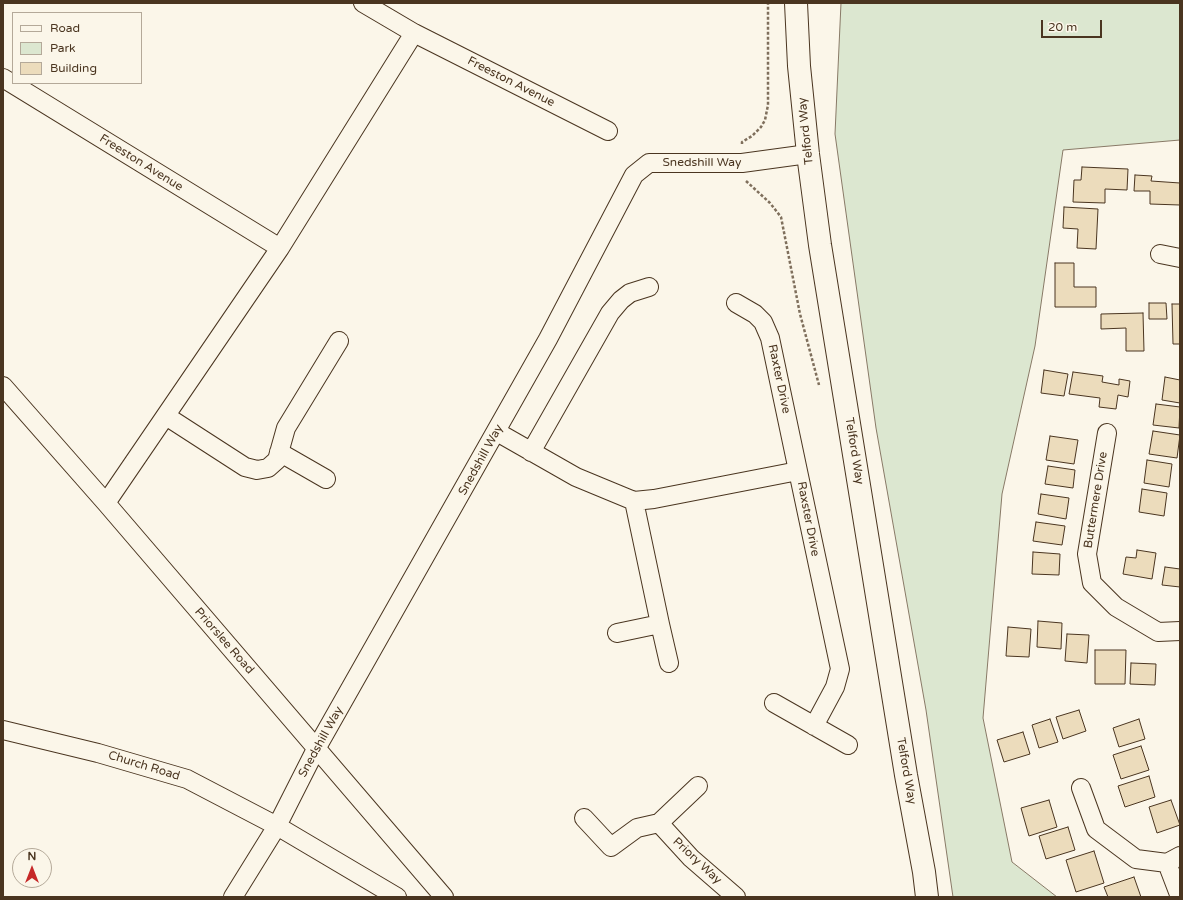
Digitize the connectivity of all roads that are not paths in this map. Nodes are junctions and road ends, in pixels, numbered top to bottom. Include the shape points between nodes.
1 (363, 3) edge
2 (796, 3) edge
3 (414, 33) junction
4 (3, 78) edge
5 (12, 84) edge
6 (13, 84) edge
7 (608, 131) dead end
8 (808, 154) junction
9 (280, 248) junction
10 (1160, 254) dead end
11 (1180, 258) edge
12 (649, 287) dead end
13 (736, 303) dead end
14 (339, 341) dead end
15 (3, 386) edge
16 (166, 416) junction
17 (497, 432) junction
18 (1107, 432) dead end
19 (279, 452) junction
20 (531, 452) junction
21 (798, 471) junction
22 (326, 479) dead end
23 (634, 501) junction
24 (106, 503) junction
25 (660, 624) junction
26 (1180, 631) edge
27 (617, 633) dead end
28 (670, 663) dead end
29 (774, 703) dead end
30 (814, 726) junction
31 (3, 730) edge
32 (848, 745) dead end
33 (316, 749) junction
34 (698, 786) dead end
35 (1081, 788) dead end
36 (584, 818) dead end
37 (658, 823) junction
38 (277, 826) junction
39 (1174, 860) edge
40 (234, 897) edge
41 (397, 897) edge
42 (444, 897) edge
43 (736, 897) edge
44 (926, 897) edge
45 (1180, 897) edge

1 - 3 street, Freeston Avenue
2 - 8 main road, Telford Way via 799,66
3 - 7 street, Freeston Avenue
3 - 9 street
4 - 5 street, Freeston Avenue
6 - 9 street, Freeston Avenue
8 - 17 street, Snedshill Way via 742,163 649,163 634,175
8 - 44 main road, Telford Way via 820,245 924,872
9 - 16 street
10 - 11 street
12 - 20 street via 630,293 610,313
13 - 21 street, Raxter Drive via 756,314 763,322 770,338
14 - 19 street via 286,428
15 - 24 street, Priorslee Road
16 - 19 street via 245,467 257,470 268,468 277,460
16 - 24 street
17 - 20 street, Raxster Drive
17 - 33 street, Snedshill Way
18 - 26 street, Buttermere Drive via 1087,554 1092,583 1116,607 1158,632
19 - 22 street
20 - 23 street, Raxster Drive via 576,477
21 - 23 street, Raxster Drive
21 - 30 street, Raxster Drive via 840,669 835,687
23 - 25 street
24 - 33 street, Priorslee Road
25 - 27 street
25 - 28 street
29 - 30 street
30 - 32 street
31 - 38 street, Church Road via 98,753 187,779
33 - 38 street, Snedshill Way
33 - 42 street, Priorslee Road
34 - 37 street
35 - 39 street via 1096,829 1136,859
36 - 37 street via 611,847 637,828
37 - 43 street, Priory Way via 691,858
38 - 40 street, Snedshill Way
38 - 41 street
39 - 45 street

